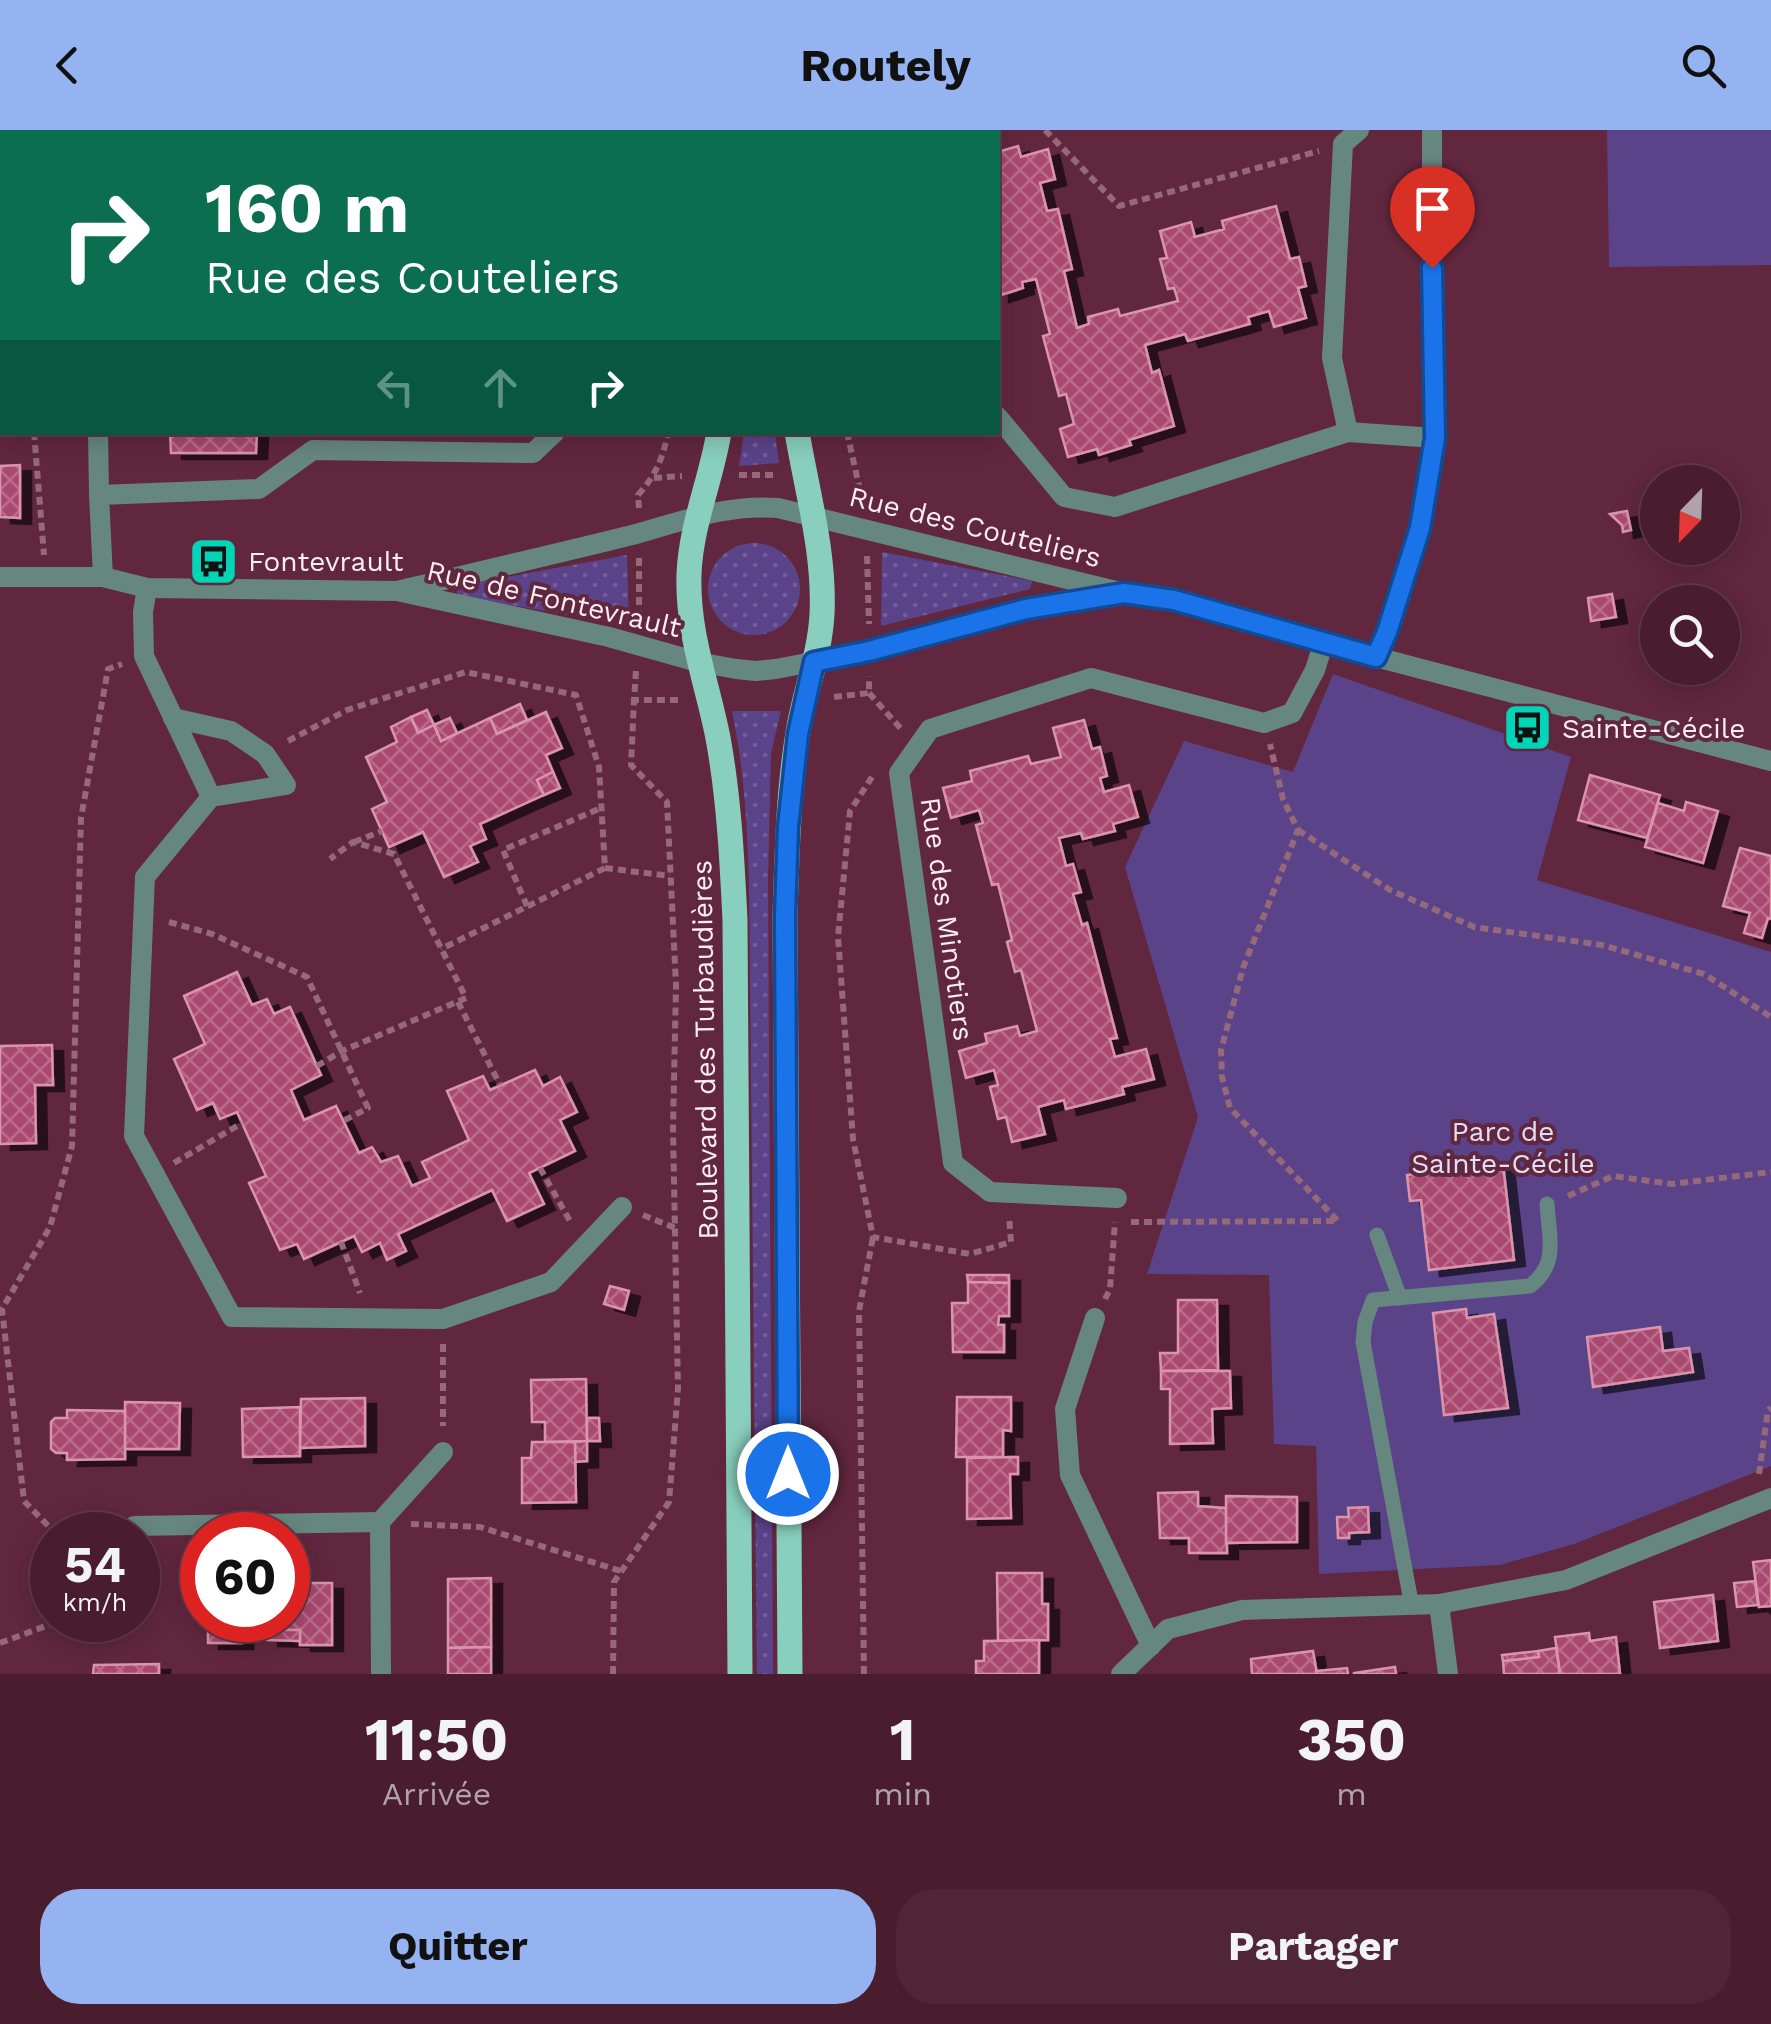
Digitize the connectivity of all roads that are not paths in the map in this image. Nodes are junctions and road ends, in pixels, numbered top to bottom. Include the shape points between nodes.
1 (1432, 130) edge
2 (1351, 137) edge
3 (1000, 419) edge
4 (1348, 432) junction
5 (98, 435) edge
6 (552, 435) edge
7 (718, 435) edge
8 (798, 435) edge
9 (1435, 438) junction
10 (99, 495) junction
11 (813, 515) junction
12 (696, 516) junction
13 (0, 577) edge
14 (103, 577) junction
15 (146, 588) junction
16 (397, 591) junction
17 (1124, 593) junction
18 (1324, 641) junction
19 (1376, 657) junction
20 (698, 662) junction
21 (814, 662) junction
22 (173, 718) junction
23 (1771, 762) edge
24 (211, 797) junction
25 (1116, 1198) road end
26 (1547, 1204) road end
27 (622, 1207) dead end
28 (1377, 1235) dead end
29 (1400, 1298) junction
30 (1095, 1318) road end
31 (443, 1452) road end
32 (1762, 1501) edge
33 (380, 1522) junction
34 (160, 1526) edge
35 (1439, 1604) junction
36 (1412, 1607) junction
37 (1151, 1646) junction
38 (381, 1674) edge
39 (740, 1674) edge
40 (790, 1674) edge
41 (1122, 1674) edge
42 (1448, 1674) edge

1 - 9 street
2 - 4 street via 1332,358
3 - 4 street via 1064,497 1116,506
4 - 9 street
5 - 10 street
6 - 10 street via 533,453 313,450 260,489
7 - 12 main road, Boulevard des Turbaudières
8 - 11 main road
9 - 19 street via 1420,528
10 - 14 street
11 - 12 street via 758,506
11 - 17 street, Rue des Couteliers
11 - 21 main road via 822,596
12 - 16 street, Rue de Fontevrault
12 - 20 main road, Boulevard des Turbaudières via 689,602
13 - 14 street, Rue de Fontevrault
14 - 15 street, Rue de Fontevrault
15 - 16 street, Rue de Fontevrault
15 - 22 street via 144,656
16 - 20 street, Rue de Fontevrault
17 - 18 street, Rue des Couteliers
17 - 21 street, Rue des Couteliers via 1026,609
18 - 19 street, Rue des Couteliers
18 - 25 street, Rue des Minotiers via 1292,712 1264,723 1091,678 930,729 898,773 953,1163 990,1192
19 - 23 street, Rue des Couteliers
20 - 21 street via 736,670
20 - 39 main road, Boulevard des Turbaudières via 718,738 736,920
21 - 40 main road via 798,734 785,916
22 - 24 street
22 - 24 street via 231,731 265,754 286,785
24 - 27 street via 145,877 134,1136 232,1317 443,1318 552,1282
26 - 29 lane via 1550,1260 1530,1286
28 - 29 lane
29 - 36 lane via 1373,1300 1363,1342
30 - 37 street via 1065,1409 1070,1476
31 - 33 street
32 - 35 street via 1566,1580
33 - 34 street
33 - 38 street
35 - 36 street
35 - 42 street
36 - 37 street via 1242,1610 1168,1629
37 - 41 street

